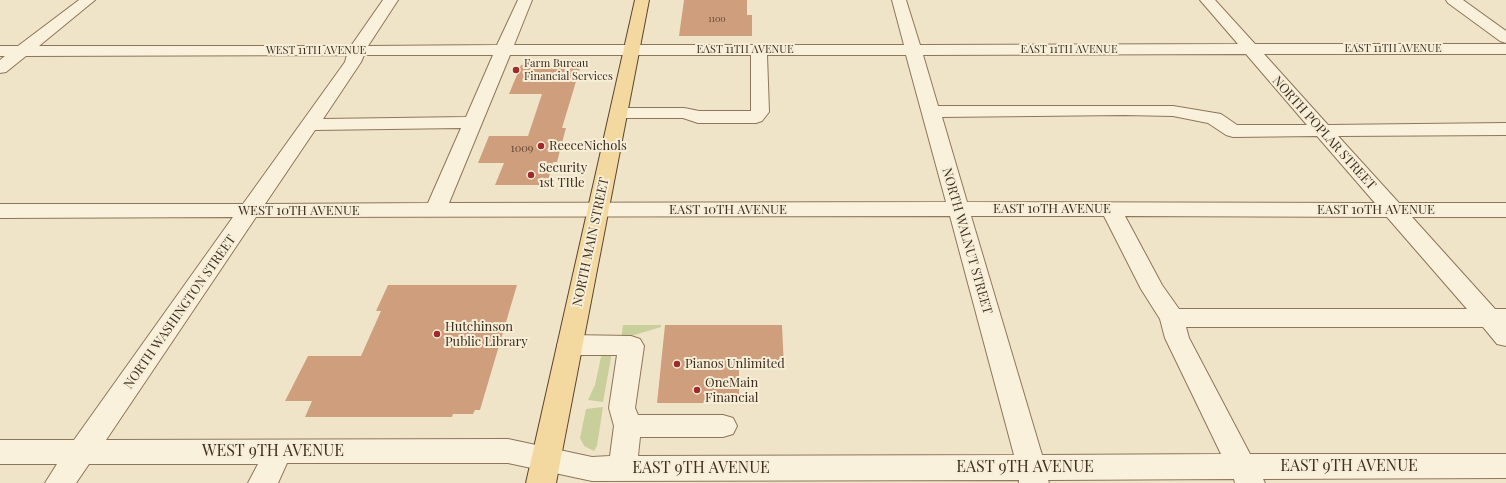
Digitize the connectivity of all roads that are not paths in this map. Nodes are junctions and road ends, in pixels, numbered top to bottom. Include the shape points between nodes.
1 (88, 0) edge
2 (390, 0) edge
3 (525, 0) edge
4 (642, 0) edge
5 (898, 0) edge
6 (1207, 0) edge
7 (1453, 0) edge
8 (1506, 38) edge
9 (1250, 49) junction
10 (1506, 49) edge
11 (632, 50) junction
12 (759, 50) junction
13 (913, 50) junction
14 (0, 51) edge
15 (21, 51) junction
16 (358, 51) junction
17 (503, 51) junction
18 (0, 68) edge
19 (930, 112) junction
20 (619, 113) junction
21 (472, 122) junction
22 (309, 125) junction
23 (1321, 129) junction
24 (1506, 129) edge
25 (958, 209) junction
26 (435, 210) junction
27 (598, 210) junction
28 (1111, 210) junction
29 (1394, 210) junction
30 (1506, 210) edge
31 (0, 211) edge
32 (251, 211) junction
33 (1172, 318) junction
34 (1497, 318) edge
35 (1506, 337) edge
36 (570, 346) junction
37 (628, 426) junction
38 (723, 426) dead end
39 (83, 451) junction
40 (279, 451) junction
41 (0, 452) edge
42 (1506, 466) edge
43 (622, 468) junction
44 (543, 471) edge
45 (1032, 475) edge
46 (1246, 475) edge
47 (60, 483) edge
48 (264, 483) edge

1 - 15 street
2 - 16 street, NORTH WASHINGTON STREET via 360,44
3 - 17 street
4 - 11 main road, NORTH MAIN STREET
5 - 13 street, NORTH WALNUT STREET
6 - 9 street, NORTH POPLAR STREET
7 - 8 street
9 - 10 street, EAST 11TH AVENUE
9 - 13 street, EAST 11TH AVENUE
9 - 23 street, NORTH POPLAR STREET
11 - 12 street, EAST 11TH AVENUE
11 - 17 street, WEST 11TH AVENUE
11 - 20 main road, NORTH MAIN STREET
12 - 13 street, EAST 11TH AVENUE
12 - 20 street via 760,112 756,117
13 - 19 street, NORTH WALNUT STREET
14 - 15 street, WEST 11TH AVENUE
15 - 16 street, WEST 11TH AVENUE
15 - 18 street
16 - 17 street, WEST 11TH AVENUE
16 - 22 street, NORTH WASHINGTON STREET
17 - 21 street
19 - 23 street via 1173,111 1214,118 1233,131
19 - 25 street, NORTH WALNUT STREET
20 - 27 main road, NORTH MAIN STREET
21 - 22 street
21 - 26 street
22 - 32 street, NORTH WASHINGTON STREET
23 - 24 street
23 - 29 street, NORTH POPLAR STREET
25 - 27 street, EAST 10TH AVENUE
25 - 28 street, EAST 10TH AVENUE
25 - 45 street, NORTH WALNUT STREET via 1026,444
26 - 27 street, WEST 10TH AVENUE
26 - 32 street, WEST 10TH AVENUE
27 - 36 main road, NORTH MAIN STREET
28 - 29 street, EAST 10TH AVENUE
28 - 33 street via 1153,289
29 - 30 street, EAST 10TH AVENUE
29 - 34 street, NORTH POPLAR STREET
31 - 32 street, WEST 10TH AVENUE
32 - 39 street, NORTH WASHINGTON STREET
33 - 34 street
33 - 46 street via 1177,338
34 - 35 street, NORTH POPLAR STREET
36 - 37 street via 631,346 622,408
36 - 44 main road, NORTH MAIN STREET
37 - 38 street
37 - 43 street
39 - 40 street, WEST 9TH AVENUE
39 - 41 street, WEST 9TH AVENUE
39 - 47 street, NORTH WASHINGTON STREET
40 - 44 street, WEST 9TH AVENUE via 508,451
40 - 48 street
42 - 46 street, EAST 9TH AVENUE
43 - 44 street, EAST 9TH AVENUE
43 - 45 street, EAST 9TH AVENUE
45 - 46 street, EAST 9TH AVENUE

